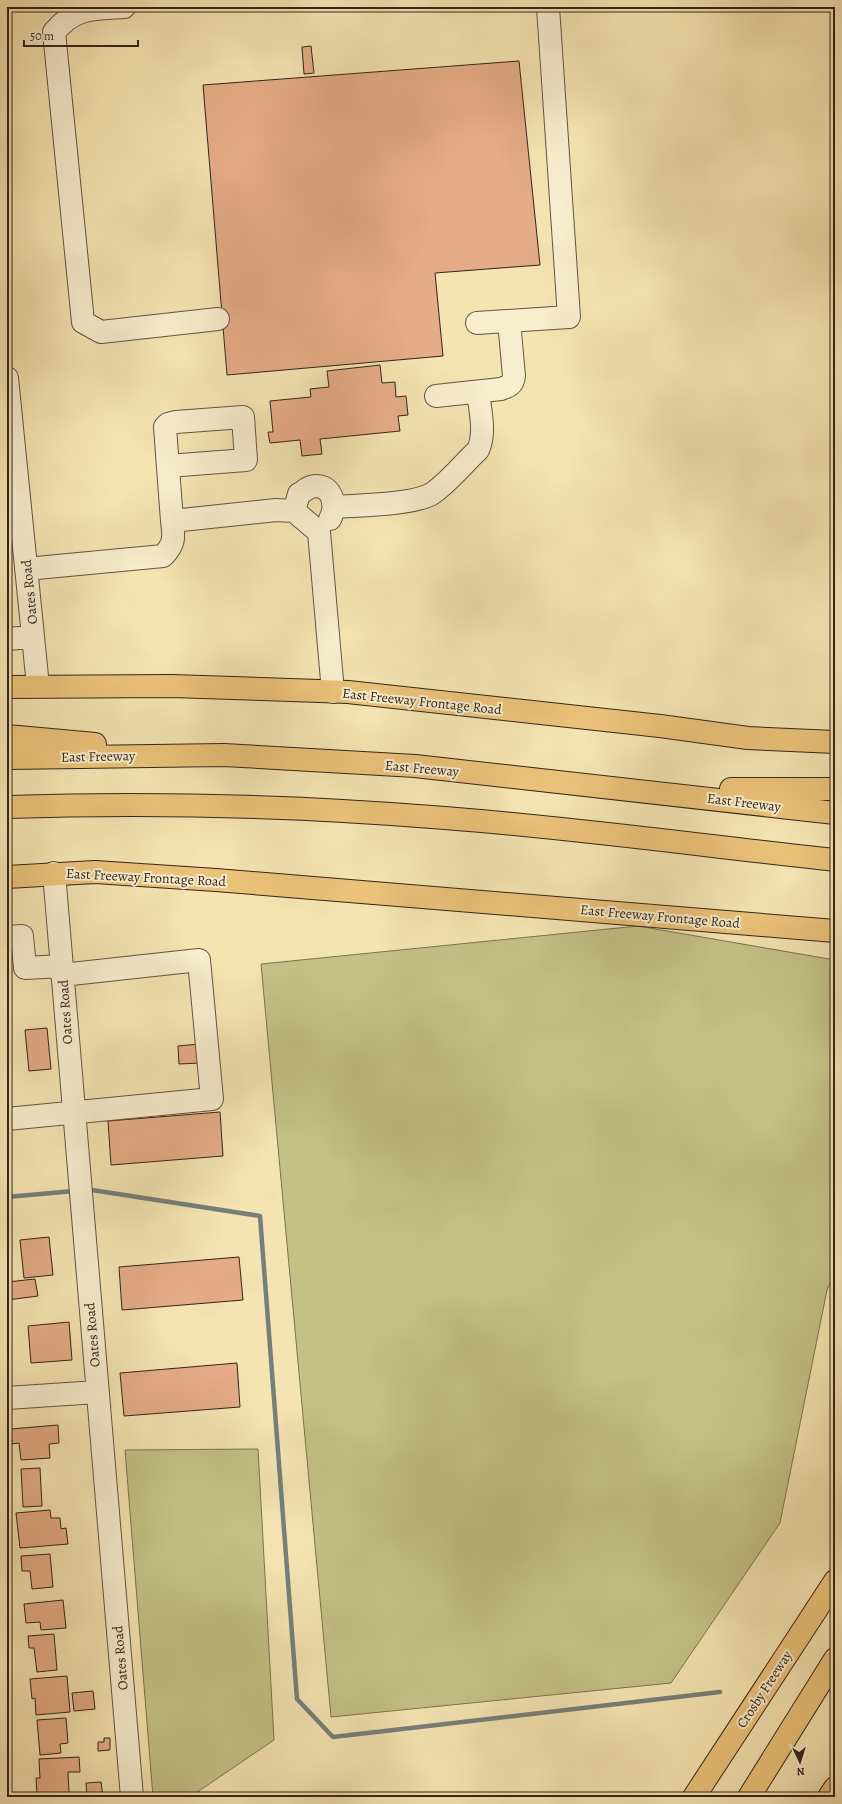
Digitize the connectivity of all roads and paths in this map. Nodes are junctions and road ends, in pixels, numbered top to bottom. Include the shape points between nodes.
1 (124, 7) edge
2 (548, 7) edge
3 (218, 319) dead end
4 (509, 321) junction
5 (477, 323) dead end
6 (7, 378) edge
7 (478, 392) junction
8 (436, 396) dead end
9 (168, 466) dead end
10 (334, 507) junction
11 (294, 512) junction
12 (14, 520) edge
13 (172, 521) junction
14 (319, 532) junction
15 (26, 568) junction
16 (33, 637) junction
17 (7, 639) edge
18 (7, 686) edge
19 (38, 686) junction
20 (333, 692) junction
21 (7, 736) edge
22 (835, 742) edge
23 (224, 754) junction
24 (7, 758) edge
25 (617, 788) junction
26 (835, 790) edge
27 (7, 808) edge
28 (835, 813) edge
29 (835, 860) edge
30 (54, 873) junction
31 (7, 877) edge
32 (835, 931) edge
33 (7, 937) edge
34 (62, 971) junction
35 (73, 1114) junction
36 (7, 1119) edge
37 (97, 1392) junction
38 (7, 1398) edge
39 (835, 1581) edge
40 (835, 1659) edge
41 (835, 1667) edge
42 (812, 1694) junction
43 (835, 1788) edge
44 (132, 1797) edge
45 (694, 1797) edge
46 (749, 1797) edge
47 (829, 1797) edge

1 - 3 street via 86,10 65,19 54,32 83,322 101,332
2 - 4 street via 569,317
4 - 5 street
4 - 7 street via 513,382 501,389
6 - 12 street, Oates Road
7 - 8 street
7 - 10 street via 482,436 478,450 433,493 409,501
9 - 13 street
10 - 11 street via 329,492 321,487 311,486 299,494
10 - 14 street via 331,517
11 - 13 street via 276,510
11 - 14 street
12 - 15 street, Oates Road
13 - 15 street via 174,538 171,548 163,556
14 - 20 street
15 - 16 street, Oates Road
16 - 17 street
16 - 19 street, Oates Road
18 - 19 main road, East Freeway Frontage Road
19 - 20 main road, East Freeway Frontage Road via 172,686
20 - 22 main road, East Freeway Frontage Road via 652,725 748,738
21 - 23 main road
23 - 24 main road, East Freeway
23 - 25 main road, East Freeway via 415,766
25 - 26 main road
25 - 28 main road, East Freeway
27 - 29 main road via 115,805 227,806 438,817
30 - 31 main road, East Freeway Frontage Road
30 - 32 main road, East Freeway Frontage Road via 95,872 216,880
30 - 34 street, Oates Road
33 - 34 street via 22,936 25,968
34 - 35 street, Oates Road
34 - 35 street via 199,960 212,1099
35 - 36 street
35 - 37 street, Oates Road
37 - 38 street
37 - 44 street, Oates Road
39 - 45 main road, Crosby Freeway
40 - 42 main road
41 - 42 main road
42 - 46 main road
43 - 47 main road

